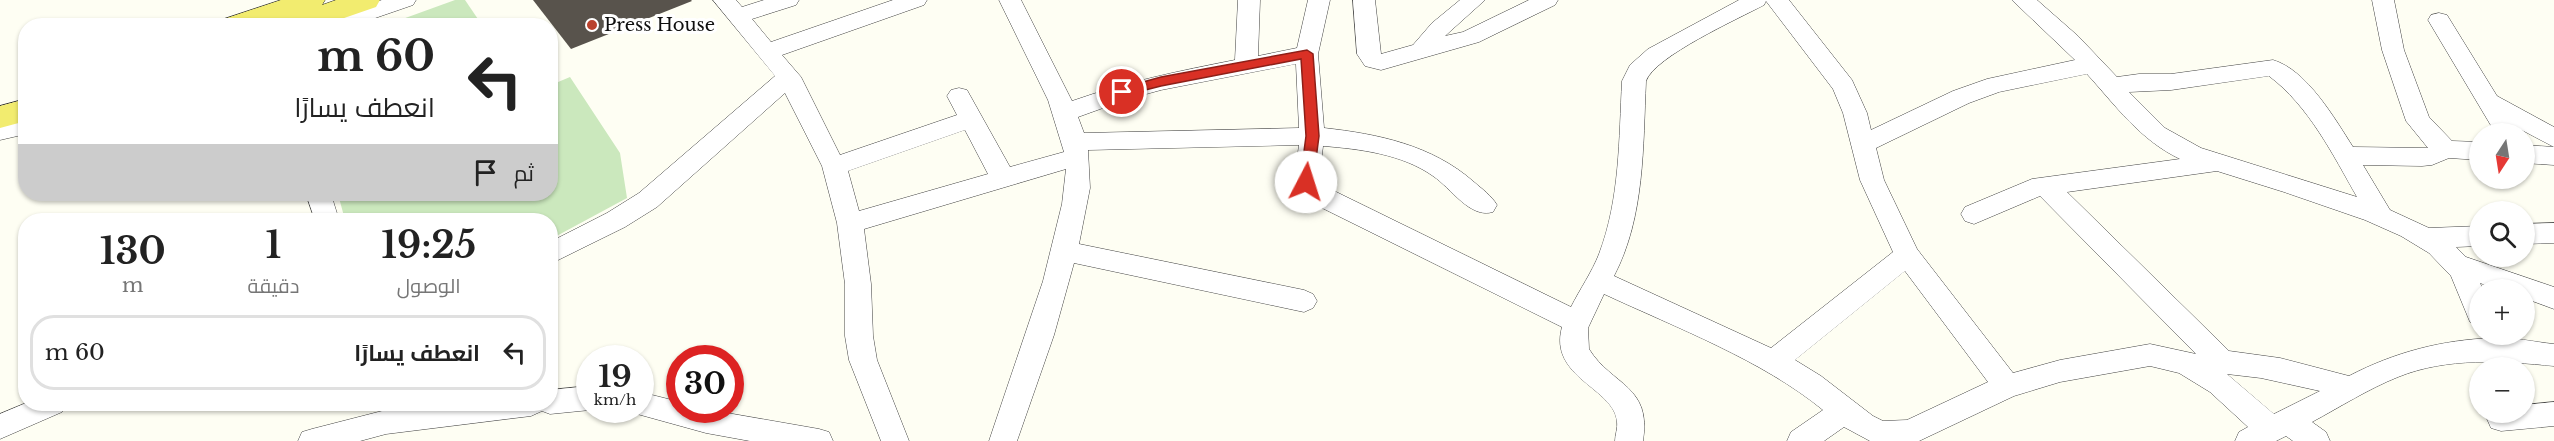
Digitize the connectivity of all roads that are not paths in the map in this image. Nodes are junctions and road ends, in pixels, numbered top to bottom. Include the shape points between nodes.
1 (311, 0) edge
2 (366, 0) edge
3 (405, 0) edge
4 (788, 0) edge
5 (916, 0) edge
6 (1010, 0) edge
7 (1249, 0) edge
8 (1339, 0) edge
9 (1364, 0) edge
10 (1474, 0) edge
11 (1547, 0) edge
12 (1756, 0) edge
13 (1777, 0) edge
14 (2023, 0) edge
15 (2383, 0) edge
16 (1318, 5) edge
17 (731, 8) edge
18 (258, 18) edge
19 (313, 18) edge
20 (351, 18) edge
21 (2439, 20) dead end
22 (766, 52) junction
23 (1420, 52) junction
24 (1307, 54) junction
25 (1246, 65) junction
26 (2091, 65) junction
27 (789, 77) junction
28 (2112, 86) junction
29 (18, 91) edge
30 (0, 95) edge
31 (959, 96) dead end
32 (2486, 99) junction
33 (18, 112) edge
34 (1064, 113) junction
35 (0, 117) edge
36 (971, 118) junction
37 (2501, 123) edge
38 (18, 127) edge
39 (0, 131) edge
40 (1312, 136) junction
41 (2554, 138) edge
42 (1863, 144) junction
43 (2446, 149) junction
44 (1076, 150) junction
45 (2469, 150) edge
46 (2535, 155) edge
47 (2345, 156) junction
48 (2554, 156) edge
49 (2216, 162) junction
50 (834, 166) junction
51 (1003, 178) junction
52 (2045, 186) junction
53 (1484, 205) dead end
54 (1974, 214) dead end
55 (2381, 216) junction
56 (850, 223) junction
57 (2554, 233) edge
58 (2535, 234) edge
59 (2469, 236) edge
60 (2429, 238) junction
61 (558, 250) edge
62 (1065, 250) junction
63 (1907, 255) junction
64 (2457, 264) junction
65 (1600, 281) junction
66 (2469, 290) edge
67 (2554, 298) edge
68 (1304, 302) dead end
69 (1577, 322) junction
70 (2479, 345) edge
71 (2506, 345) edge
72 (2554, 355) edge
73 (1773, 362) junction
74 (2222, 362) junction
75 (2186, 363) junction
76 (2007, 386) junction
77 (2352, 388) junction
78 (576, 399) edge
79 (558, 401) edge
80 (654, 408) edge
81 (36, 411) edge
82 (475, 411) edge
83 (1844, 411) junction
84 (2554, 414) edge
85 (2535, 416) edge
86 (388, 422) edge
87 (0, 427) edge
88 (2268, 430) edge
89 (312, 441) edge
90 (819, 441) edge
91 (895, 441) edge
92 (1003, 441) edge
93 (1629, 441) edge
94 (1801, 441) edge
95 (2316, 441) edge

1 - 18 main road
2 - 19 main road
3 - 20 street
4 - 17 street
5 - 22 street
6 - 34 street
7 - 25 street
8 - 16 street
9 - 23 street via 1368,54 1373,60 1381,62
10 - 23 street via 1440,28
11 - 23 street via 1472,37
12 - 65 street via 1656,54 1638,70 1620,222 1613,252
13 - 42 street via 1844,86
14 - 26 street
15 - 43 street via 2392,50 2418,121
16 - 24 street
17 - 22 street
21 - 32 street
22 - 27 street
24 - 25 street
24 - 40 street
25 - 34 street via 1132,89
26 - 28 street
26 - 42 street via 1995,85
27 - 50 street
27 - 61 street via 648,200
28 - 47 street via 2273,68 2286,75 2329,128
28 - 49 street via 2155,135
29 - 30 main road
31 - 36 street
32 - 37 street
32 - 41 street
33 - 35 main road
34 - 44 street
36 - 50 street
36 - 51 street
38 - 39 street
40 - 44 street
40 - 53 street via 1392,148 1437,167
40 - 69 street via 1306,182 1312,192
42 - 63 street via 1872,180
43 - 45 street
43 - 47 street via 2422,158
44 - 51 street
44 - 62 street via 1074,209
46 - 48 street
47 - 55 street
49 - 52 street
49 - 55 street
50 - 56 street
51 - 56 street
52 - 54 street
52 - 74 street
55 - 60 street
56 - 91 street via 863,360
57 - 58 street
59 - 60 street
60 - 64 street
62 - 68 street
62 - 92 street
63 - 73 street
63 - 76 street
64 - 66 street
64 - 67 street
65 - 69 street
65 - 73 street
69 - 93 street via 1572,337 1578,356 1628,406 1634,428
70 - 77 street via 2390,368
71 - 72 street
73 - 83 street via 1788,368
74 - 75 street
74 - 77 street via 2294,372
75 - 76 street via 2150,355 2060,371
75 - 88 street via 2220,384
76 - 83 street via 1898,436 1880,436 1857,424
77 - 88 street
78 - 79 street
80 - 90 street
81 - 87 street
82 - 86 street
83 - 94 street
84 - 85 street
86 - 89 street
88 - 95 street

